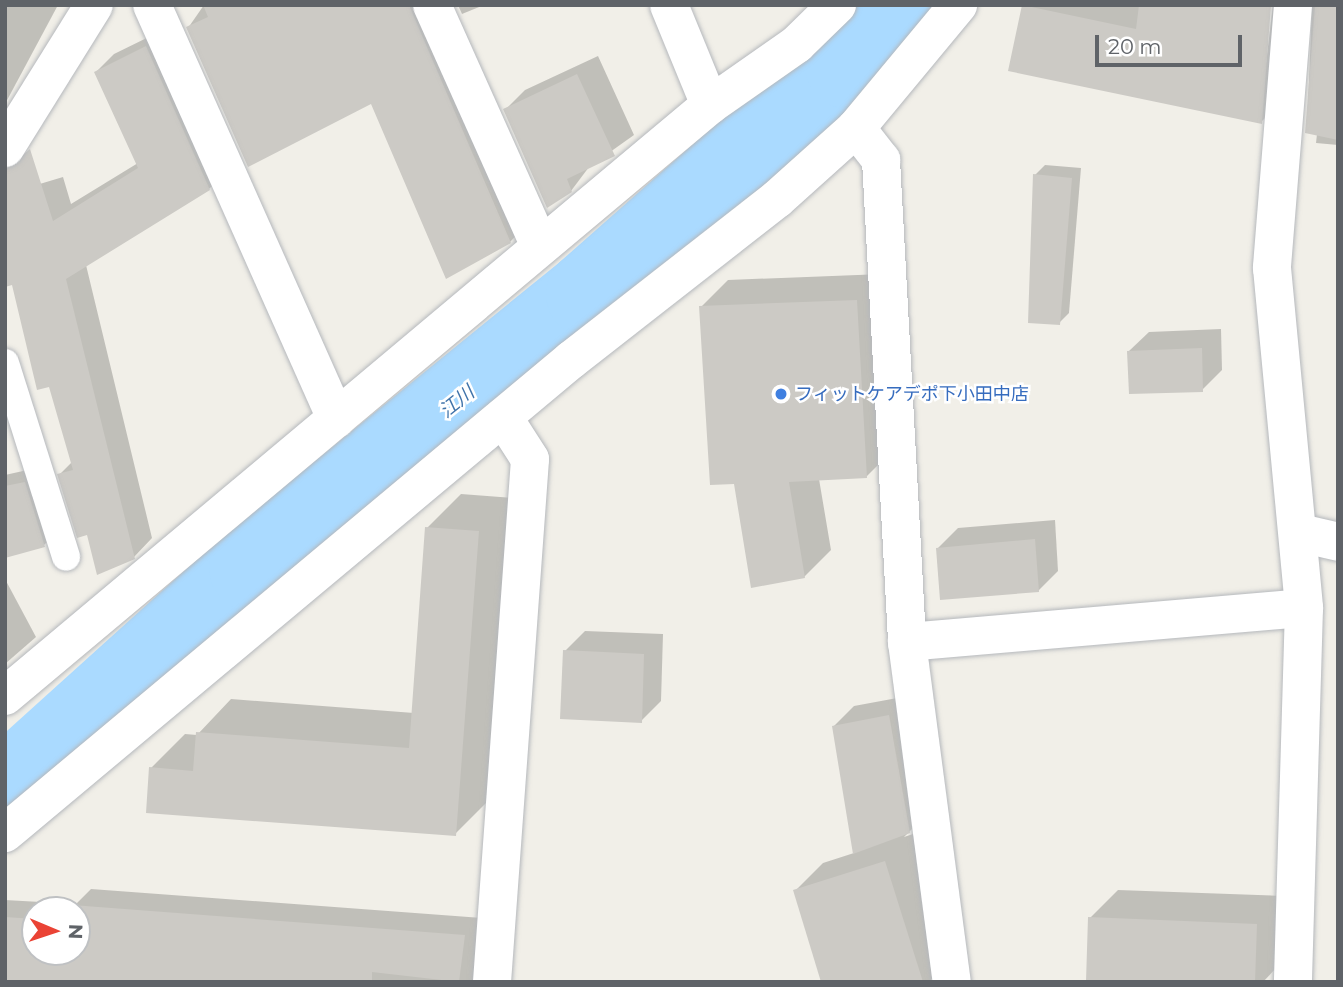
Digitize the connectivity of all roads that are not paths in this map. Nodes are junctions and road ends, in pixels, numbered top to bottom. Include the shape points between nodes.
1 (94, 5) edge
2 (152, 5) edge
3 (432, 5) edge
4 (669, 5) edge
5 (837, 5) edge
6 (958, 5) edge
7 (1293, 5) edge
8 (710, 105) junction
9 (856, 128) junction
10 (5, 148) edge
11 (540, 246) junction
12 (5, 363) edge
13 (503, 417) junction
14 (337, 419) junction
15 (1300, 533) junction
16 (1338, 542) edge
17 (66, 557) dead end
18 (1304, 608) junction
19 (907, 642) junction
20 (5, 696) edge
21 (5, 833) edge
22 (492, 982) edge
23 (952, 982) edge
24 (1293, 982) edge

1 - 10 street
2 - 14 street
3 - 11 street
4 - 8 street
5 - 8 street via 797,44
6 - 9 street
7 - 15 street via 1272,268
8 - 11 street
9 - 13 street
9 - 19 street via 881,160
11 - 14 street
12 - 17 lane
13 - 21 street
13 - 22 street via 530,459
14 - 20 street
15 - 16 street
15 - 18 street
18 - 19 street
18 - 24 street
19 - 23 street

